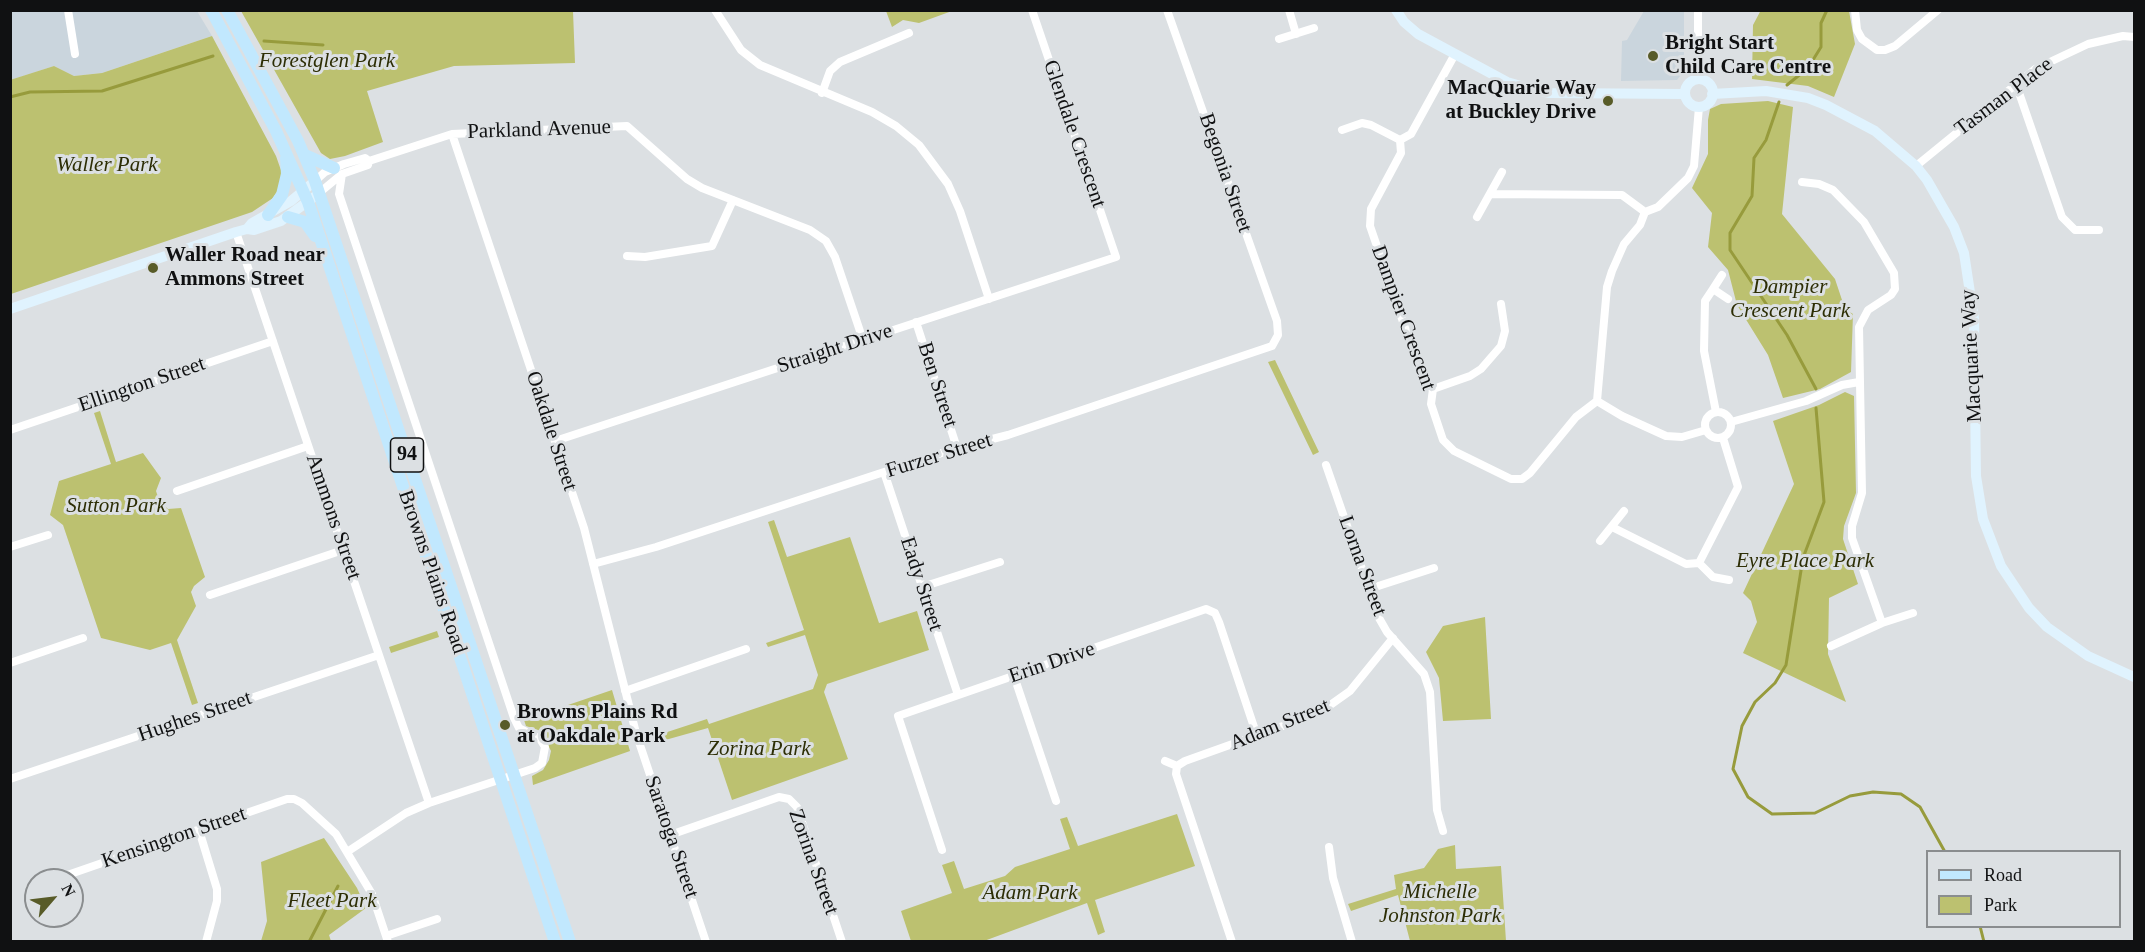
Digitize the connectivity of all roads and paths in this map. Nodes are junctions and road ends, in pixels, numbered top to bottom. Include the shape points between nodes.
1 (68, 10) edge
2 (211, 10) edge
3 (227, 10) edge
4 (715, 10) edge
5 (1032, 10) edge
6 (1167, 10) edge
7 (1289, 10) edge
8 (1396, 10) edge
9 (1698, 10) edge
10 (1855, 10) edge
11 (1938, 10) edge
12 (1314, 28) dead end
13 (909, 33) dead end
14 (1296, 34) junction
15 (2134, 37) edge
16 (1279, 39) dead end
17 (75, 54) dead end
18 (1455, 54) junction
19 (1698, 80) junction
20 (2016, 84) junction
21 (822, 93) junction
22 (1685, 93) junction
23 (1712, 94) junction
24 (1699, 107) junction
25 (1342, 130) dead end
26 (452, 134) junction
27 (1400, 140) junction
28 (285, 149) junction
29 (305, 155) junction
30 (1916, 166) junction
31 (338, 171) junction
32 (1502, 172) dead end
33 (1802, 182) dead end
34 (317, 187) junction
35 (1490, 194) junction
36 (306, 197) junction
37 (733, 200) junction
38 (1646, 212) junction
39 (268, 214) junction
40 (288, 217) junction
41 (1477, 217) dead end
42 (2099, 230) dead end
43 (242, 231) junction
44 (324, 249) junction
45 (627, 256) dead end
46 (1116, 257) joint
47 (1722, 275) dead end
48 (1713, 289) junction
49 (989, 299) junction
50 (1728, 299) dead end
51 (1501, 304) dead end
52 (10, 309) edge
53 (916, 322) junction
54 (1278, 335) joint
55 (863, 340) junction
56 (273, 341) junction
57 (1859, 382) junction
58 (1433, 389) junction
59 (1597, 400) junction
60 (1716, 412) junction
61 (1731, 422) junction
62 (10, 430) edge
63 (1706, 430) junction
64 (1723, 438) junction
65 (555, 441) junction
66 (308, 446) junction
67 (957, 448) junction
68 (1326, 465) dead end
69 (884, 472) junction
70 (177, 490) dead end
71 (1624, 511) dead end
72 (1612, 527) junction
73 (48, 535) dead end
74 (1600, 541) dead end
75 (10, 547) edge
76 (343, 550) junction
77 (1000, 562) dead end
78 (1700, 563) junction
79 (593, 564) junction
80 (1434, 568) dead end
81 (1729, 580) dead end
82 (922, 587) junction
83 (1369, 589) junction
84 (210, 595) dead end
85 (1913, 613) dead end
86 (1882, 623) junction
87 (83, 638) dead end
88 (1393, 638) junction
89 (1831, 646) dead end
90 (746, 649) dead end
91 (379, 655) junction
92 (10, 663) edge
93 (1014, 676) junction
94 (2134, 677) edge
95 (625, 691) junction
96 (958, 695) junction
97 (636, 733) joint
98 (1257, 736) junction
99 (1165, 761) dead end
100 (1177, 766) junction
101 (514, 775) junction
102 (501, 779) junction
103 (10, 780) edge
104 (1056, 801) dead end
105 (429, 802) junction
106 (199, 830) junction
107 (1443, 831) dead end
108 (670, 835) junction
109 (1329, 847) dead end
110 (942, 850) dead end
111 (347, 852) junction
112 (84, 869) edge
113 (437, 919) dead end
114 (387, 939) edge
115 (206, 942) edge
116 (555, 942) edge
117 (570, 942) edge
118 (706, 942) edge
119 (842, 942) edge
120 (1233, 942) edge
121 (1352, 942) edge

1 - 17 street
2 - 28 main road, Browns Plains Road / 94
3 - 29 main road, Browns Plains Road / 94
4 - 21 street via 741,50 760,65
5 - 46 street, Glendale Crescent
6 - 54 street, Begonia Street via 1277,321
7 - 14 street
8 - 18 street via 1418,34
9 - 19 street
10 - 11 street via 1857,30 1877,50 1895,46
12 - 14 street
13 - 21 street via 840,62 830,71
14 - 16 street
15 - 20 street, Tasman Place via 2123,36 2062,54
18 - 22 street via 1507,82 1550,93
18 - 27 street, Dampier Crescent via 1412,134
19 - 22 street via 1687,85
19 - 23 street via 1708,84
20 - 30 street, Tasman Place
20 - 42 street via 2062,217 2075,230
21 - 49 street via 872,112 896,126 924,152 952,193
22 - 24 street via 1690,105
23 - 24 street via 1710,102
23 - 30 street, Macquarie Way via 1766,91 1808,98 1875,131
24 - 38 street via 1694,166 1688,178 1658,207
25 - 27 street via 1371,124
26 - 31 street, Parkland Avenue via 365,158
26 - 37 street, Parkland Avenue via 627,126 687,179
26 - 65 street, Oakdale Street
27 - 58 street, Dampier Crescent via 1401,153 1371,209 1370,226 1423,380
28 - 36 main road, Browns Plains Road / 94
28 - 39 main road via 284,189
29 - 31 main road
29 - 34 main road, Browns Plains Road / 94
30 - 94 street, Macquarie Way via 1940,201 1964,253 1974,318 1976,476 1983,519 2001,566 2047,627 2088,656
31 - 34 street, Parkland Avenue
31 - 34 street, Parkland Avenue
31 - 101 street, Browns Plains Road via 342,203 514,718 519,728 540,739 545,747 539,766
32 - 35 street
33 - 57 street via 1833,190 1864,222 1894,273 1895,289 1891,295 1862,318
34 - 36 street
34 - 101 main road, Browns Plains Road / 94
35 - 38 street via 1622,195
35 - 41 street
36 - 39 street
36 - 40 street
36 - 44 main road, Browns Plains Road / 94
37 - 45 street via 712,246 645,257
37 - 55 street, Parkland Avenue via 810,230 826,242 835,257
38 - 59 street via 1618,256 1607,287
39 - 43 street
40 - 43 street via 254,231
40 - 44 main road via 305,222
43 - 52 street
43 - 56 street, Ammons Street
44 - 102 main road, Browns Plains Road / 94
46 - 49 street, Straight Drive
47 - 48 street
48 - 50 street
48 - 60 street via 1705,301 1704,351
49 - 53 street, Straight Drive
51 - 58 street via 1505,331 1501,346 1470,376
53 - 55 street, Straight Drive
53 - 67 street, Ben Street
54 - 67 street, Furzer Street via 1272,346 1262,350 1008,435
55 - 65 street, Straight Drive
56 - 62 street, Ellington Street
56 - 66 street, Ammons Street
57 - 61 street
57 - 86 street via 1862,493 1852,538
58 - 59 street, Dampier Crescent via 1431,404 1448,446 1511,479 1522,479 1530,473 1576,417
59 - 63 street via 1666,436 1682,437
60 - 61 street via 1727,415
60 - 63 street via 1706,421
61 - 64 street via 1731,430
63 - 64 street via 1711,436
64 - 78 street via 1738,487
65 - 79 street, Oakdale Street
66 - 70 street
66 - 76 street, Ammons Street
67 - 69 street, Furzer Street
68 - 83 street, Lorna Street
69 - 79 street, Furzer Street via 656,548
69 - 82 street, Eady Street
71 - 72 street
72 - 74 street
72 - 78 street via 1686,564
73 - 75 street
76 - 84 street
76 - 91 street, Ammons Street
77 - 82 street
78 - 81 street via 1713,577
79 - 95 street, Oakdale Street
80 - 83 street
82 - 96 street, Eady Street
83 - 88 street, Lorna Street via 1379,618
85 - 86 street
86 - 89 street
87 - 92 street
88 - 98 street, Adam Street via 1338,702 1298,723
88 - 107 street, Lorna Street via 1416,662 1430,692 1437,810
90 - 95 street
91 - 103 street, Hughes Street
91 - 105 street, Ammons Street
93 - 96 street, Erin Drive
93 - 98 street, Erin Drive via 1206,609 1215,613 1219,622
93 - 104 street
95 - 97 street, Oakdale Street
96 - 110 street, Erin Drive via 898,716
97 - 108 street, Saratoga Street
98 - 100 street, Adam Street
99 - 100 street
100 - 120 street via 1176,774
101 - 102 street
101 - 117 main road, Browns Plains Road / 94
102 - 105 street
102 - 116 main road, Browns Plains Road / 94
105 - 111 street via 405,813
106 - 111 street, Kensington Street via 294,799 336,834
106 - 112 street, Kensington Street
106 - 115 street via 218,889
108 - 118 street, Saratoga Street
108 - 119 street, Zorina Street via 779,797 789,799 797,807
109 - 121 street via 1333,878
111 - 114 street via 372,894
113 - 114 street

